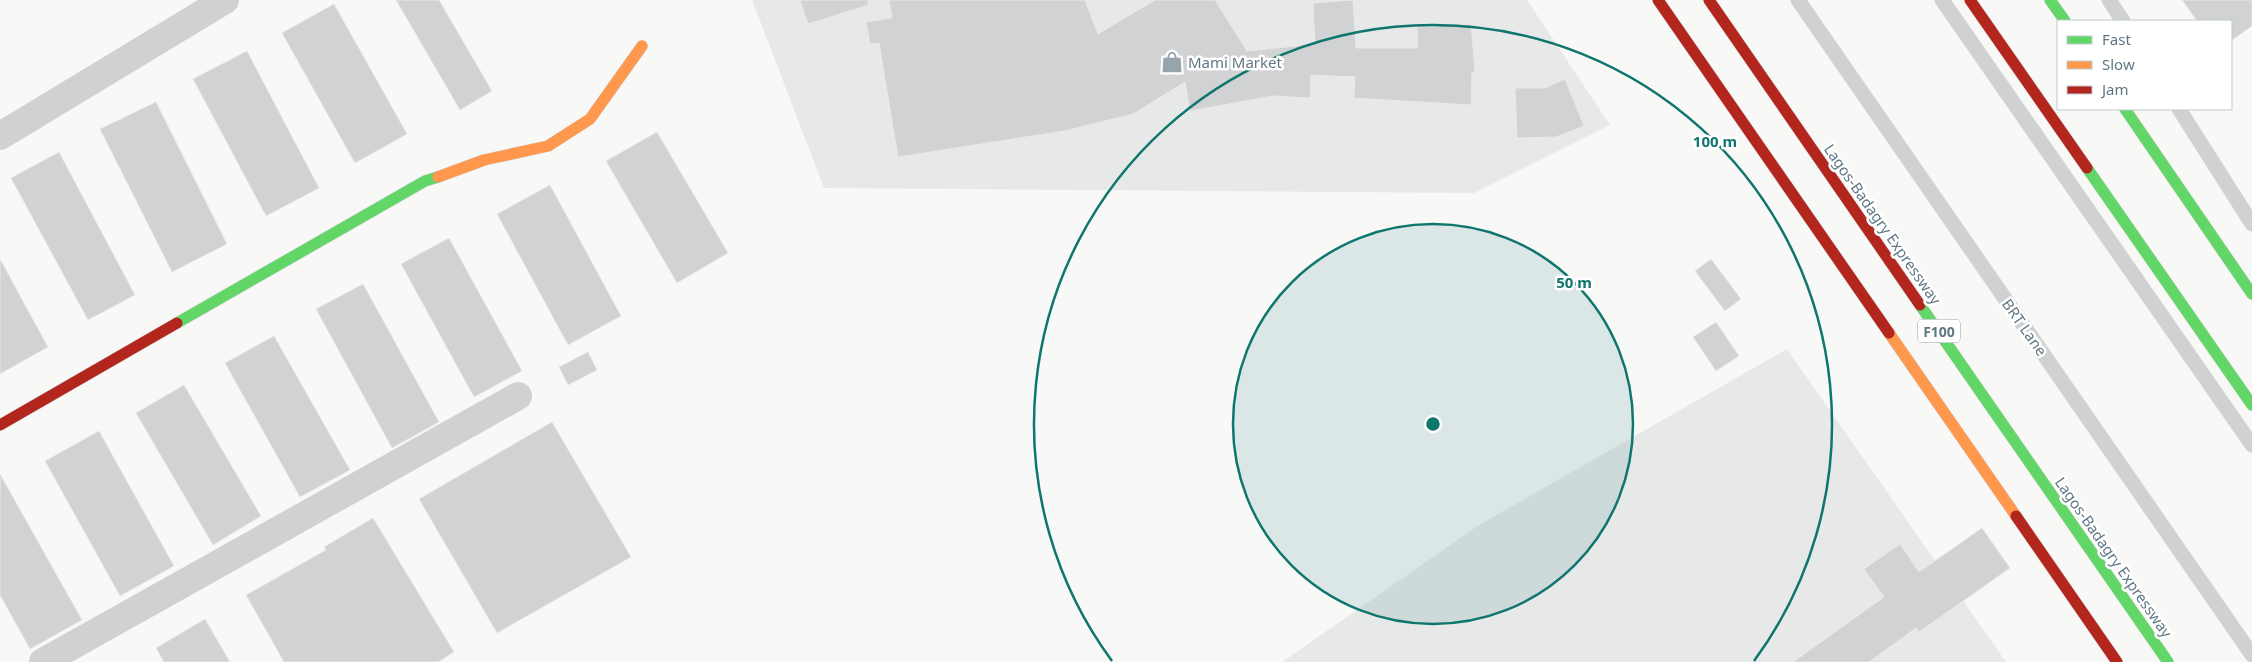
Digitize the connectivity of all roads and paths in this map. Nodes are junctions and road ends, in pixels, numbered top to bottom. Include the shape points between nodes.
1 (225, 0) edge
2 (1658, 0) edge
3 (1709, 0) edge
4 (1798, 0) edge
5 (1942, 0) edge
6 (1970, 0) edge
7 (2050, 0) edge
8 (2109, 0) edge
9 (2064, 20) edge
10 (2122, 20) edge
11 (642, 46) dead end
12 (2126, 110) edge
13 (2180, 110) edge
14 (0, 136) edge
15 (2252, 224) edge
16 (2252, 294) edge
17 (518, 396) dead end
18 (2252, 405) edge
19 (0, 425) edge
20 (2252, 445) edge
21 (2252, 655) edge
22 (43, 662) edge
23 (2117, 662) edge
24 (2168, 662) edge

1 - 14 street
2 - 23 main road
3 - 24 main road, Lagos-Badagry Expressway / F100
4 - 21 lane, BRT Lane
5 - 20 lane
6 - 18 main road
7 - 9 main road
8 - 10 lane
11 - 19 main road via 590,118 548,146 484,160 424,180
12 - 16 main road
13 - 15 lane
17 - 22 street

